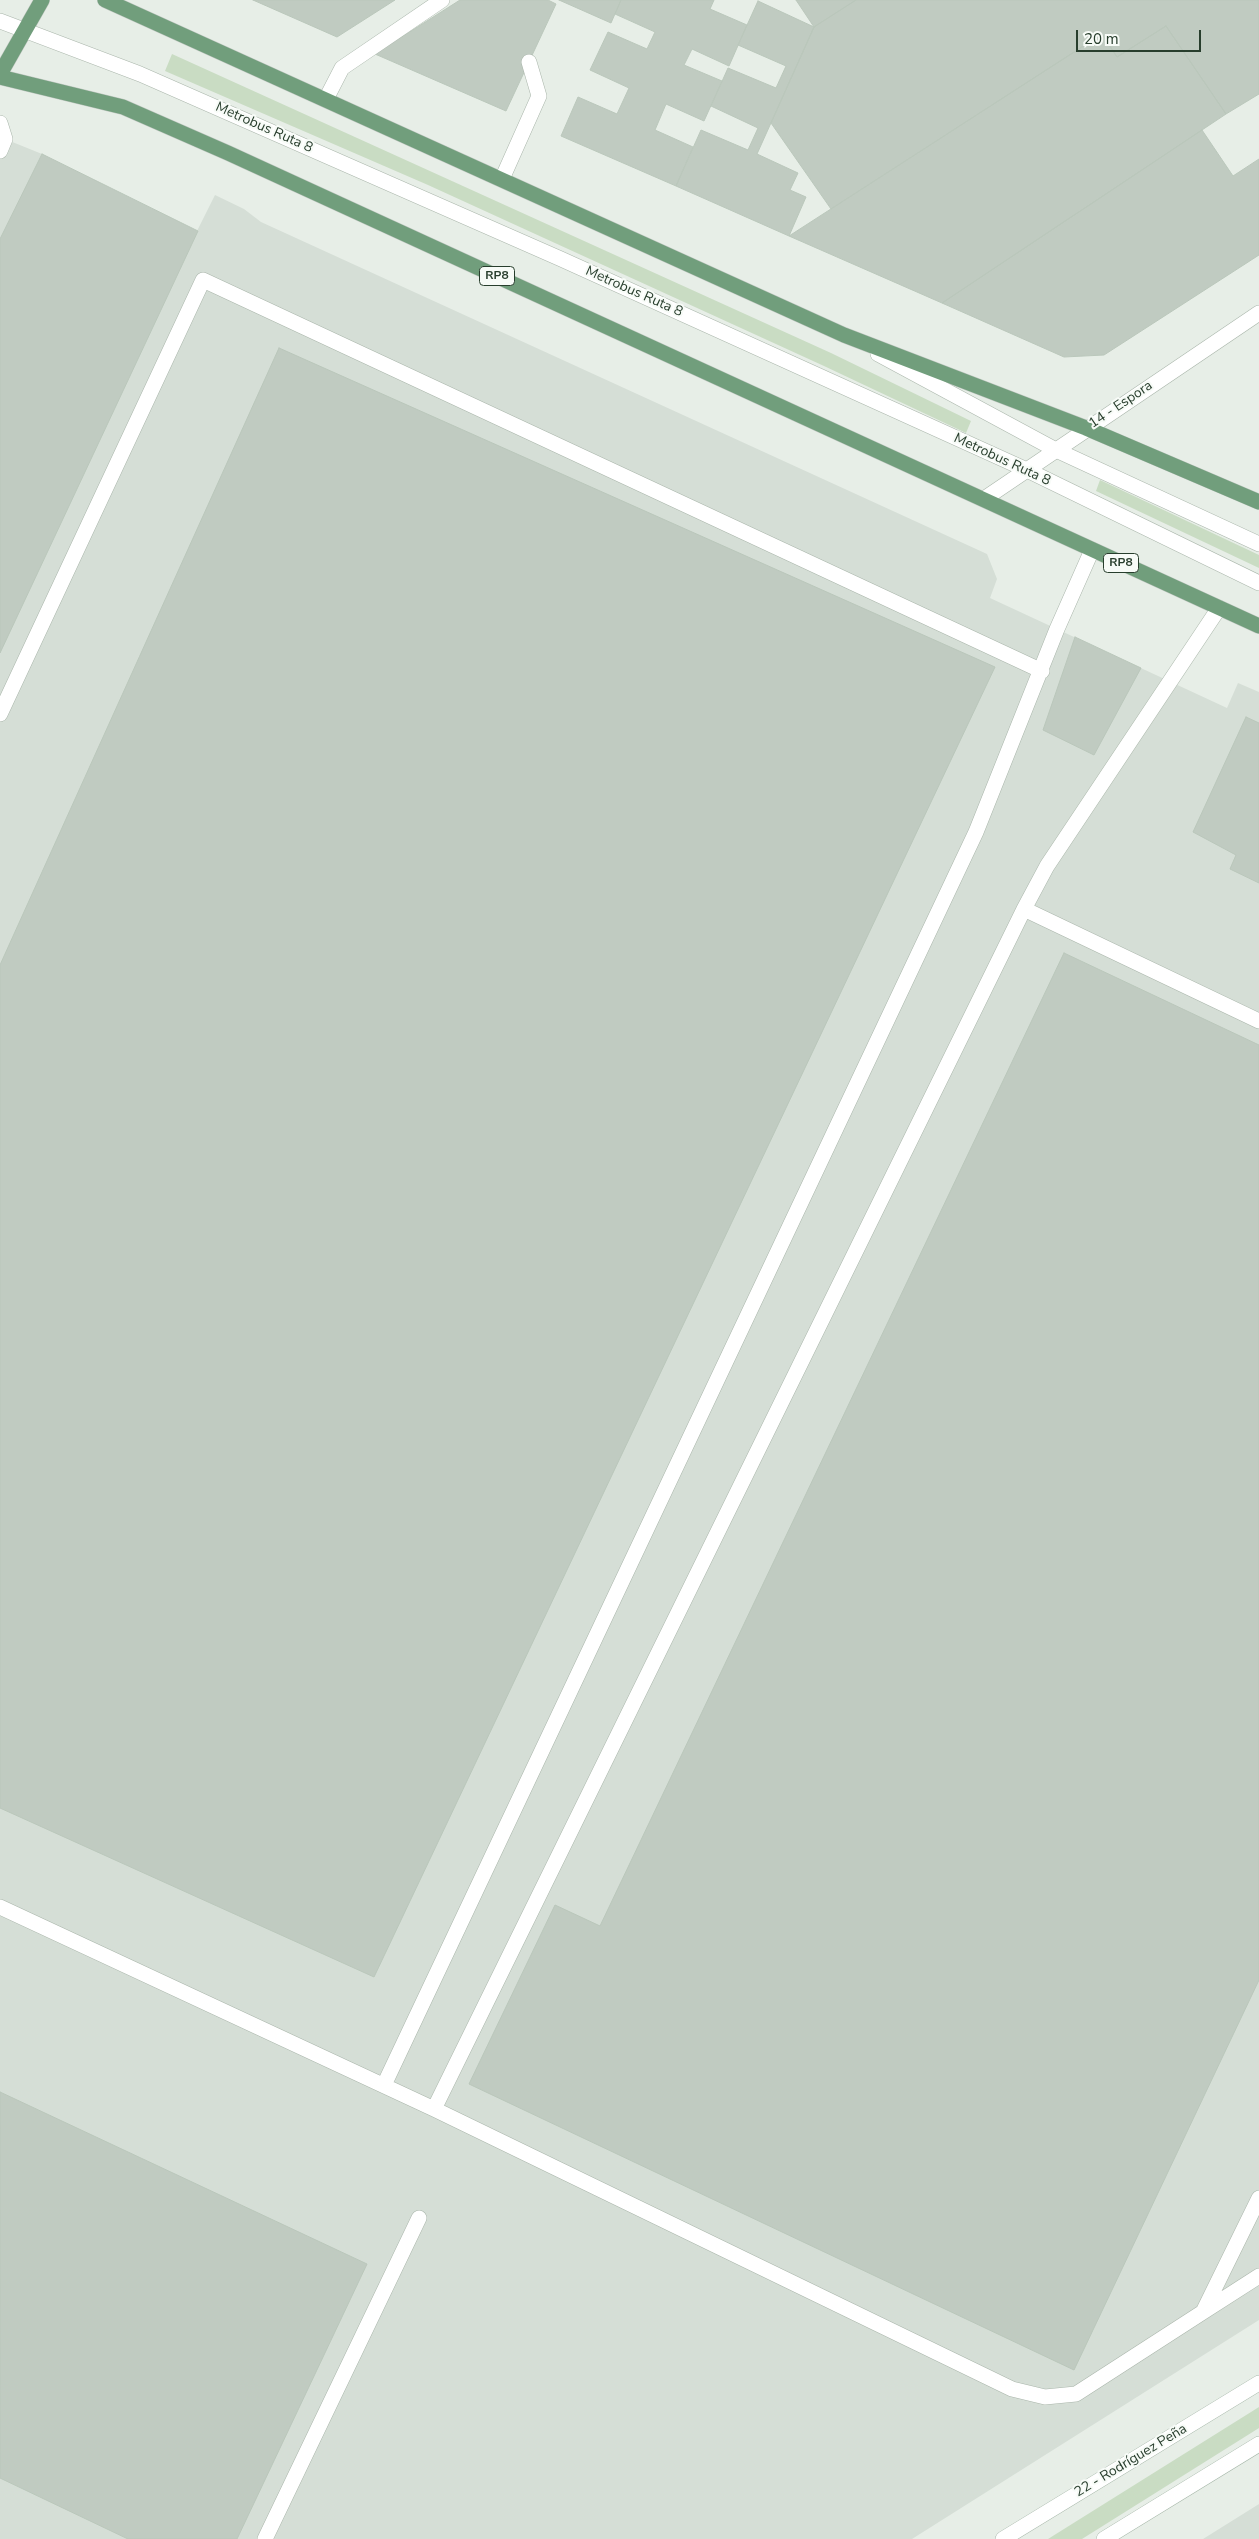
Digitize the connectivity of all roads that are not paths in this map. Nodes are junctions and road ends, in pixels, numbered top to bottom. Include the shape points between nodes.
1 (42, 0) edge
2 (105, 0) edge
3 (445, 2) edge
4 (0, 21) edge
5 (24, 30) junction
6 (529, 62) dead end
7 (0, 75) edge
8 (326, 99) junction
9 (0, 123) edge
10 (0, 151) edge
11 (502, 179) junction
12 (1259, 312) edge
13 (844, 335) junction
14 (1086, 428) junction
15 (1056, 450) junction
16 (1027, 470) junction
17 (984, 499) junction
18 (1259, 502) edge
19 (1259, 544) edge
20 (1092, 550) junction
21 (1259, 583) edge
22 (1219, 608) junction
23 (1259, 626) edge
24 (1042, 671) junction
25 (0, 714) edge
26 (1024, 909) junction
27 (1259, 1021) edge
28 (0, 1907) edge
29 (384, 2085) junction
30 (434, 2109) junction
31 (1259, 2198) edge
32 (419, 2218) dead end
33 (1259, 2276) edge
34 (1203, 2312) junction
35 (1259, 2383) edge
36 (1259, 2444) edge
37 (265, 2539) edge
38 (1003, 2539) edge
39 (1104, 2539) edge

1 - 5 main road, RP8
2 - 8 main road
3 - 8 main road via 342,68
4 - 5 main road, Metrobus Ruta 8
5 - 7 main road, RP8
5 - 16 main road, Metrobus Ruta 8 via 140,74 561,259
6 - 11 main road via 539,96
7 - 17 main road, RP8 via 123,107
8 - 11 main road
9 - 10 main road via 5,139
11 - 13 main road
12 - 14 main road, 14 - Espora
13 - 14 main road
13 - 15 main road
14 - 15 main road, 14 - Espora
14 - 18 main road
15 - 16 main road, 14 - Espora
15 - 19 main road
16 - 17 main road, 14 - Espora
16 - 21 main road, Metrobus Ruta 8
17 - 20 main road, RP8
20 - 22 main road, RP8
20 - 24 main road
22 - 23 main road, RP8
22 - 26 main road via 1047,866
24 - 25 main road via 203,280
24 - 29 main road via 976,832
26 - 27 main road
26 - 30 main road
28 - 29 main road
29 - 30 main road
30 - 34 main road via 1012,2390 1045,2397 1076,2394
31 - 34 main road
32 - 37 main road
33 - 34 main road
35 - 38 main road, 22 - Rodríguez Peña
36 - 39 main road

